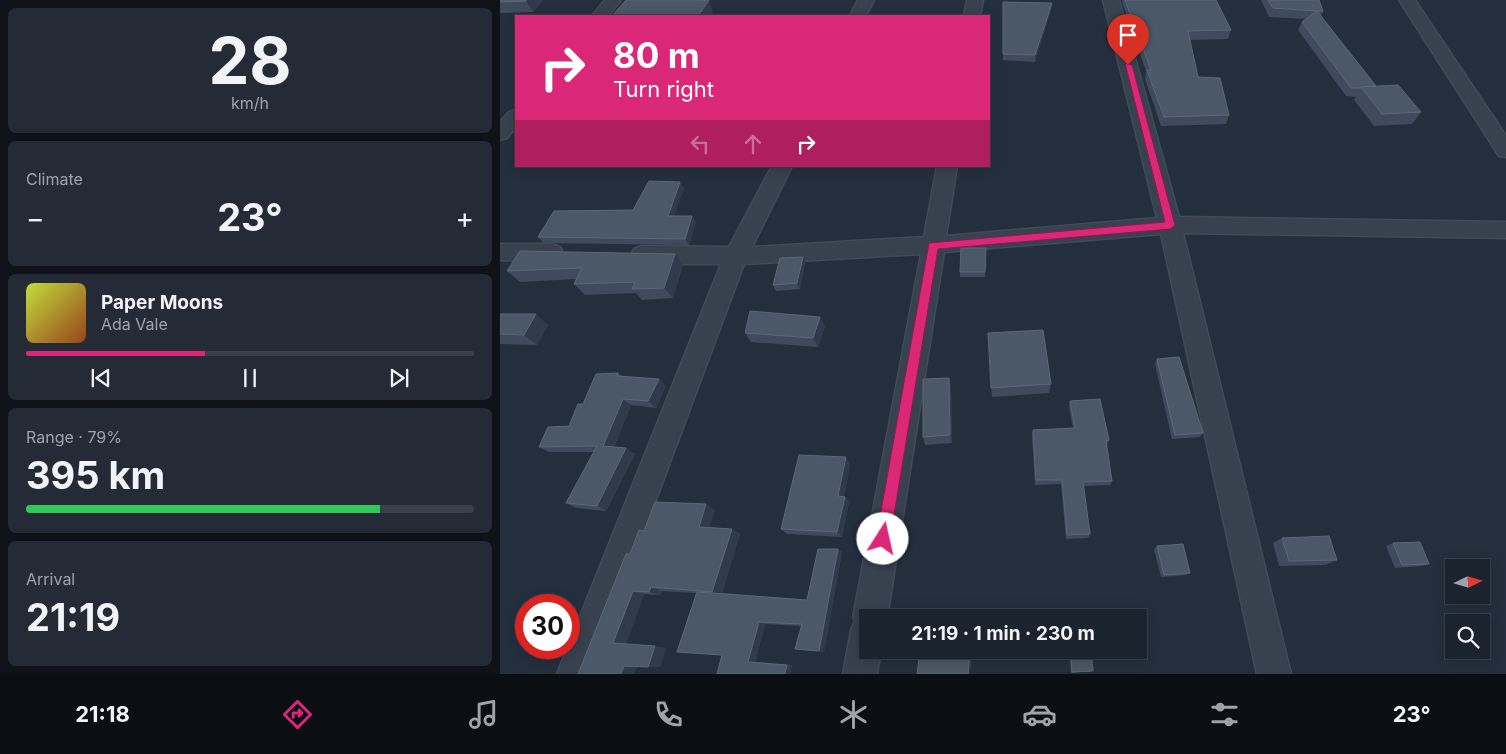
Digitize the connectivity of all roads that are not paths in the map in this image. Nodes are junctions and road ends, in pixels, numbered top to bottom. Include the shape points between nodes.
1 (614, 0) edge
2 (866, 0) edge
3 (975, 0) edge
4 (1111, 0) edge
5 (1407, 0) edge
6 (601, 15) edge
7 (858, 15) edge
8 (972, 15) edge
9 (515, 117) edge
10 (500, 134) edge
11 (1506, 151) edge
12 (781, 167) edge
13 (946, 167) edge
14 (1170, 225) junction
15 (1506, 230) edge
16 (933, 245) junction
17 (500, 252) edge
18 (569, 253) edge
19 (618, 254) edge
20 (736, 256) junction
21 (872, 609) edge
22 (863, 659) edge
23 (574, 674) edge
24 (860, 674) edge
25 (1274, 674) edge

1 - 6 street
2 - 7 street
3 - 8 street
4 - 14 street
5 - 11 street
9 - 10 street
12 - 20 street
13 - 16 street
14 - 15 street
14 - 16 street
14 - 25 street
16 - 20 street
16 - 21 street
17 - 18 street
19 - 20 street
20 - 23 street
22 - 24 street

